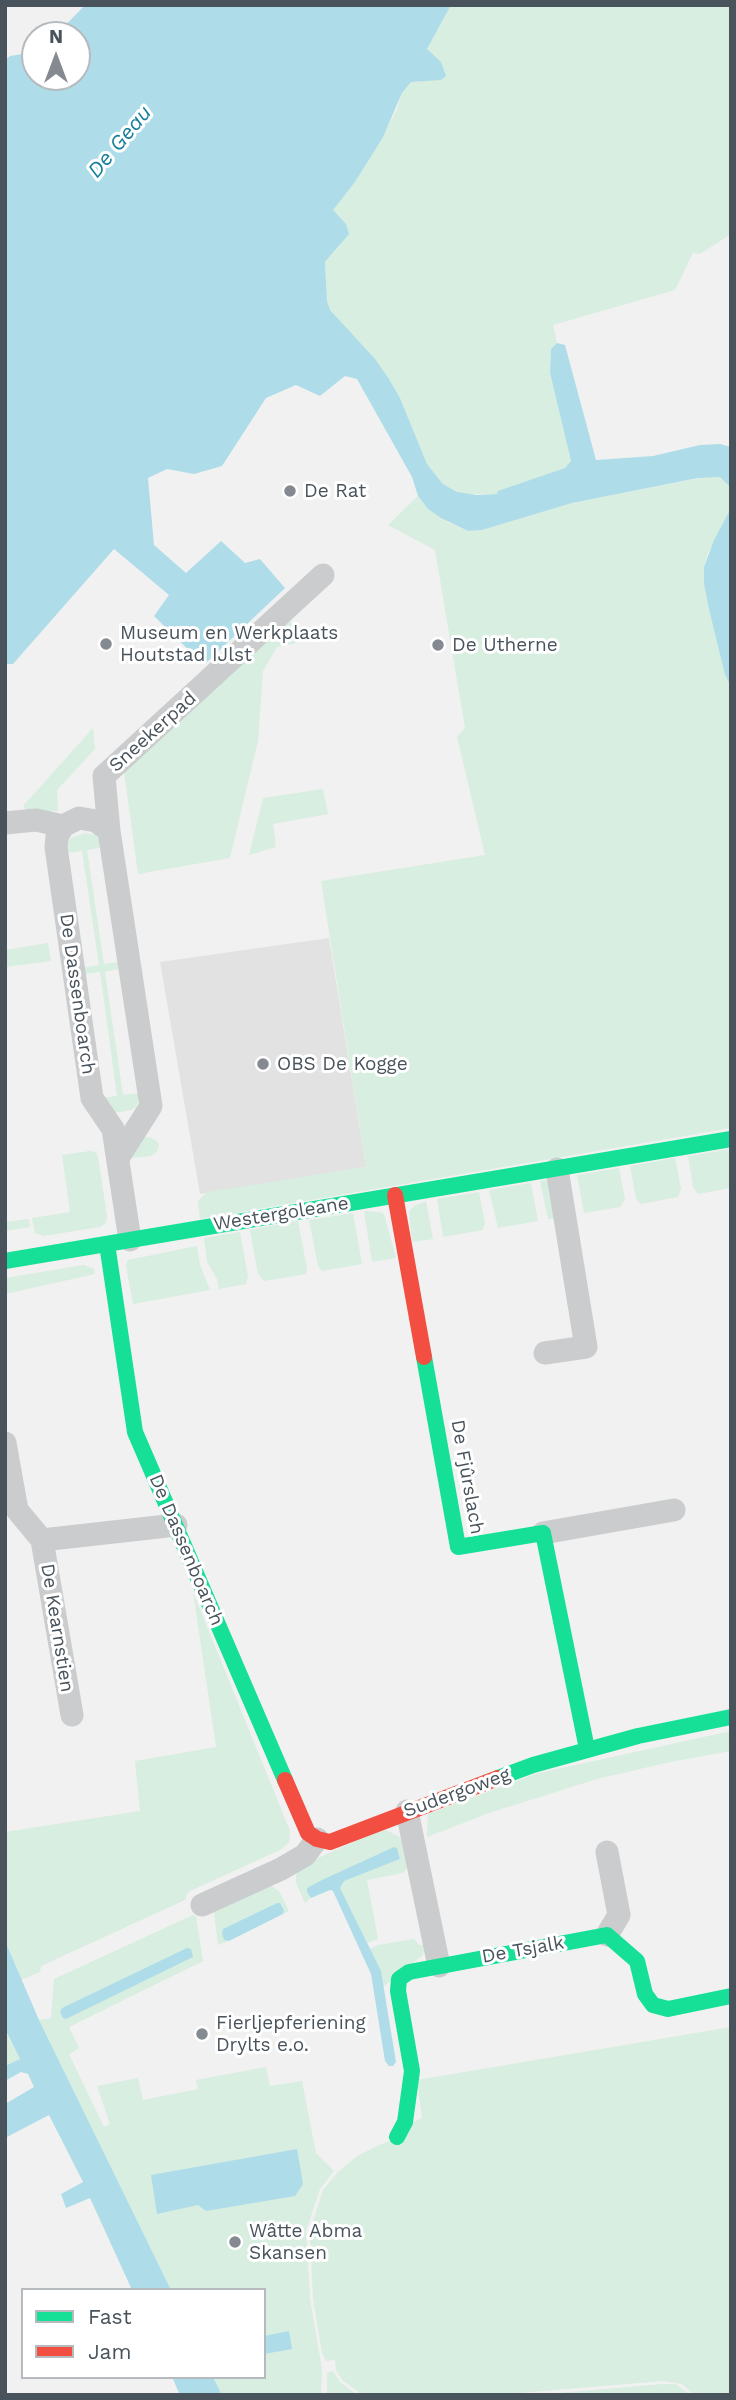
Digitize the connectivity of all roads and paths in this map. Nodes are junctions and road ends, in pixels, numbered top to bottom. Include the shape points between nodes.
1 (323, 575) dead end
2 (5, 823) edge
3 (63, 826) junction
4 (109, 831) junction
5 (731, 1139) edge
6 (118, 1158) junction
7 (558, 1169) junction
8 (395, 1195) junction
9 (130, 1240) junction
10 (107, 1244) junction
11 (5, 1261) edge
12 (545, 1353) dead end
13 (5, 1443) edge
14 (674, 1510) dead end
15 (176, 1525) junction
16 (543, 1533) junction
17 (42, 1540) junction
18 (72, 1715) dead end
19 (731, 1717) edge
20 (587, 1749) junction
21 (407, 1811) junction
22 (317, 1839) junction
23 (607, 1852) dead end
24 (202, 1905) dead end
25 (607, 1935) junction
26 (439, 1966) junction
27 (731, 1996) edge
28 (397, 2137) dead end

1 - 4 street, Sneekerpad via 104,776
2 - 3 street via 36,820
3 - 4 street via 79,818 89,819
3 - 6 street, De Dassenboarch via 56,847 92,1098 113,1129
4 - 6 street via 151,1105
5 - 7 street, Westergoleane
6 - 9 street, De Dassenboarch
7 - 8 street, Westergoleane
7 - 12 street via 586,1347
8 - 9 street, Westergoleane
8 - 16 street, De Fjûrslach via 458,1547
9 - 10 street, Westergoleane
10 - 11 street, Westergoleane
10 - 15 street, De Dassenboarch via 135,1432
13 - 17 street, De Kearnstien via 17,1510
14 - 16 street
15 - 17 street, De Kearnstien
15 - 22 street, De Dassenboarch via 303,1823
16 - 20 street
17 - 18 street, De Kearnstien
19 - 20 street, Sudergoweg
20 - 21 street, Sudergoweg
21 - 22 street, Sudergoweg via 343,1839
21 - 26 street
22 - 24 street via 305,1855 281,1869
23 - 25 street via 619,1915
25 - 26 street, De Tsjalk
25 - 27 street via 637,1961 645,1994 653,2006 668,2009
26 - 28 street, De Tsjalk via 409,1972 399,1979 412,2071 405,2122

